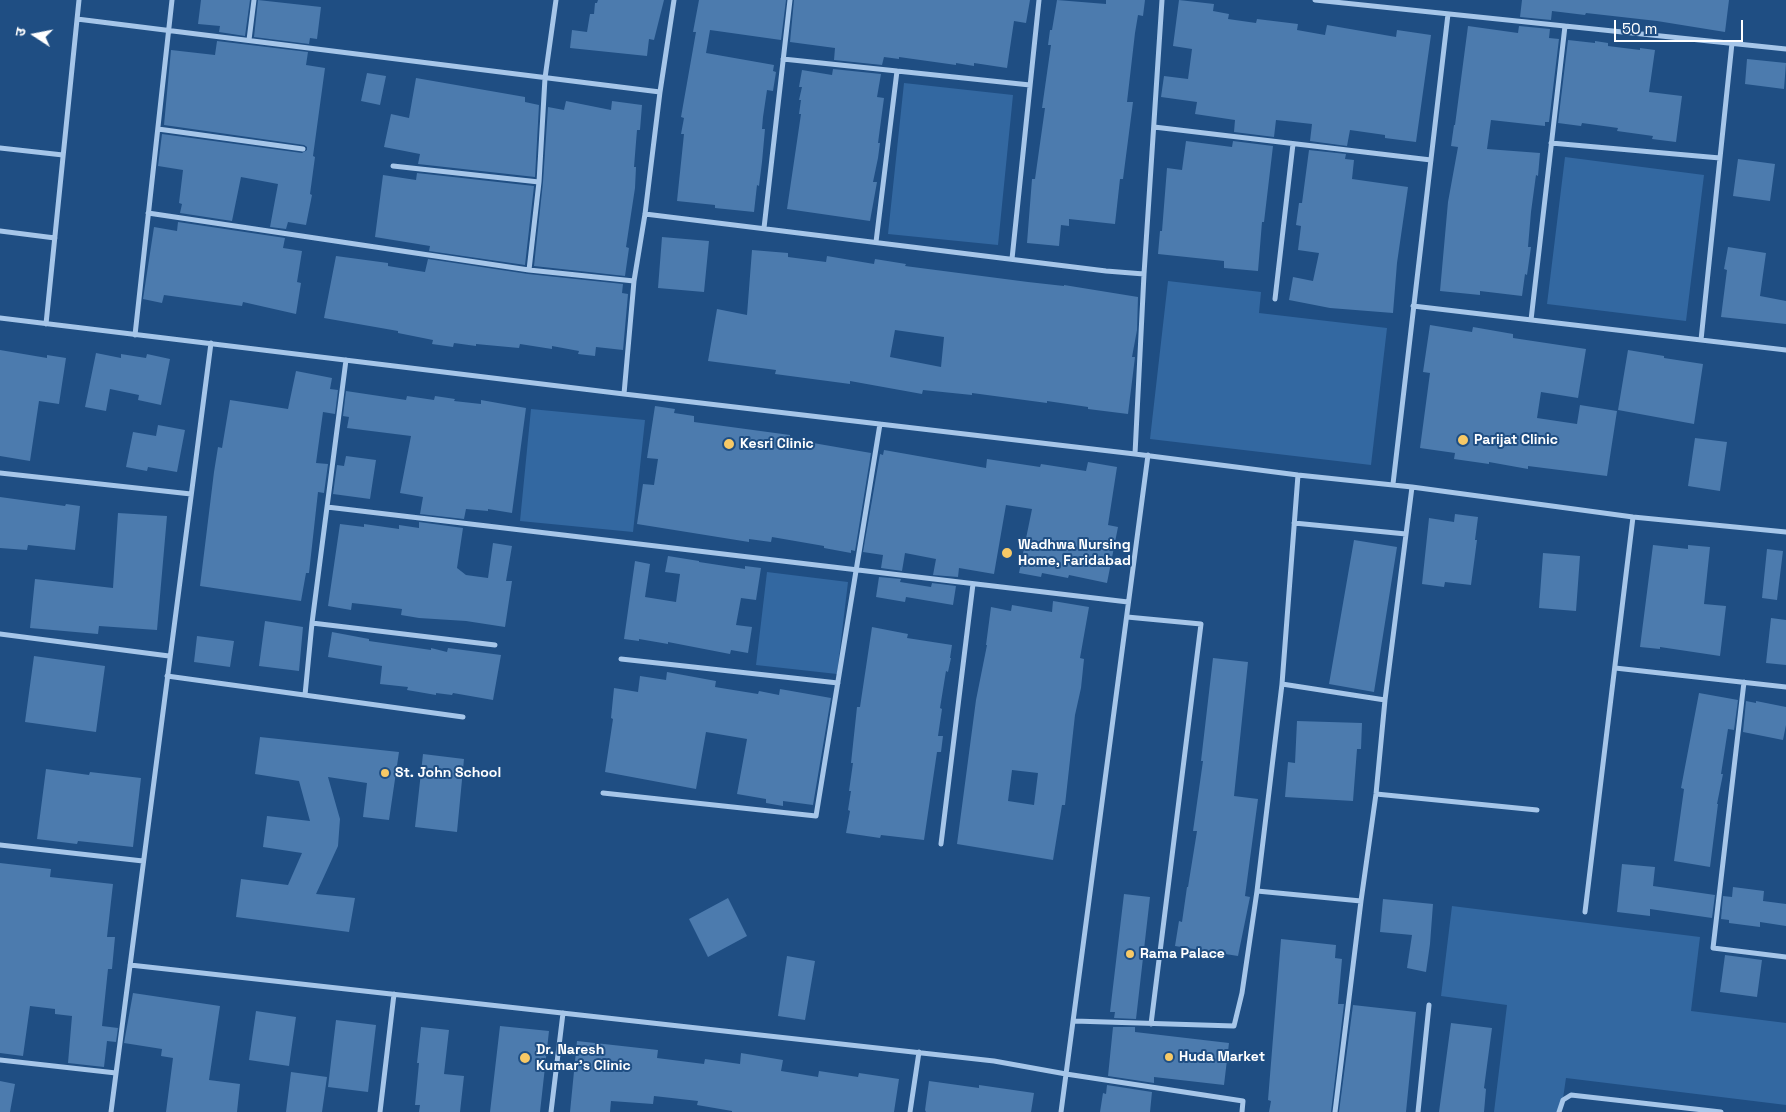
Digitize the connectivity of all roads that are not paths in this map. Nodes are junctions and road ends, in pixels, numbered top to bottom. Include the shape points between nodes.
1 (79, 0) edge
2 (172, 0) edge
3 (254, 0) edge
4 (556, 0) edge
5 (674, 0) edge
6 (790, 0) edge
7 (1039, 0) edge
8 (1162, 0) edge
9 (1315, 0) edge
10 (1448, 14) junction
11 (77, 18) junction
12 (1565, 26) junction
13 (169, 30) junction
14 (249, 40) junction
15 (1732, 43) junction
16 (1786, 49) edge
17 (783, 59) junction
18 (897, 71) junction
19 (545, 78) junction
20 (1030, 85) junction
21 (660, 92) junction
22 (158, 128) junction
23 (1154, 128) junction
24 (1551, 143) junction
25 (1293, 144) junction
26 (0, 148) edge
27 (303, 149) dead end
28 (63, 155) junction
29 (1720, 158) junction
30 (1431, 160) junction
31 (393, 166) dead end
32 (539, 182) junction
33 (148, 213) junction
34 (645, 214) junction
35 (764, 228) junction
36 (0, 231) edge
37 (55, 238) junction
38 (876, 242) junction
39 (1012, 259) junction
40 (529, 270) junction
41 (1144, 274) junction
42 (634, 280) junction
43 (1275, 299) dead end
44 (1414, 306) junction
45 (0, 318) edge
46 (1531, 320) junction
47 (46, 324) junction
48 (135, 334) junction
49 (1701, 340) junction
50 (211, 343) junction
51 (1786, 350) edge
52 (346, 360) junction
53 (624, 394) junction
54 (880, 424) junction
55 (1135, 454) junction
56 (1148, 455) junction
57 (0, 473) edge
58 (1298, 475) junction
59 (1392, 484) junction
60 (1412, 487) junction
61 (191, 494) junction
62 (327, 507) junction
63 (1633, 517) junction
64 (1294, 523) junction
65 (1786, 532) edge
66 (1406, 534) junction
67 (858, 570) junction
68 (974, 584) junction
69 (1128, 602) junction
70 (1126, 617) junction
71 (312, 623) junction
72 (0, 634) edge
73 (495, 646) dead end
74 (169, 656) junction
75 (621, 659) dead end
76 (1615, 668) junction
77 (167, 676) junction
78 (1744, 682) junction
79 (838, 683) junction
80 (1282, 684) junction
81 (1786, 687) edge
82 (304, 695) junction
83 (1385, 700) junction
84 (463, 717) dead end
85 (603, 793) dead end
86 (1376, 794) junction
87 (1537, 810) dead end
88 (941, 844) dead end
89 (0, 845) edge
90 (143, 861) junction
91 (1257, 891) junction
92 (1361, 901) junction
93 (1585, 912) dead end
94 (1786, 957) edge
95 (130, 965) junction
96 (394, 994) junction
97 (1429, 1005) dead end
98 (563, 1013) junction
99 (1074, 1021) junction
100 (1151, 1024) junction
101 (919, 1052) junction
102 (0, 1060) edge
103 (116, 1073) junction
104 (1066, 1074) junction
105 (111, 1112) edge
106 (380, 1112) edge
107 (551, 1112) edge
108 (910, 1112) edge
109 (1061, 1112) edge
110 (1242, 1112) edge
111 (1335, 1112) edge
112 (1418, 1112) edge
113 (1559, 1112) edge
114 (1721, 1112) edge

1 - 11 street
2 - 13 street
3 - 14 street
4 - 19 street
5 - 21 street
6 - 17 street
7 - 20 street
8 - 23 street
9 - 10 street
10 - 12 street
10 - 30 street
11 - 13 street
11 - 28 street
12 - 15 street
12 - 24 street
13 - 14 street
13 - 22 street
14 - 19 street
15 - 16 street
15 - 29 street
17 - 18 street
17 - 35 street
18 - 20 street
18 - 38 street
19 - 21 street
19 - 32 street
20 - 39 street
21 - 34 street
22 - 27 street
22 - 33 street
23 - 25 street
23 - 41 street
24 - 29 street
24 - 46 street
25 - 30 street
25 - 43 street
26 - 28 street
28 - 37 street
29 - 49 street
30 - 44 street
31 - 32 street
32 - 40 street
33 - 40 street
33 - 48 street
34 - 35 street
34 - 42 street
35 - 38 street
36 - 37 street
37 - 47 street
38 - 39 street
39 - 41 street
40 - 42 street
41 - 55 street
42 - 53 street
44 - 46 street
44 - 59 street
45 - 47 street
46 - 49 street
47 - 48 street
48 - 50 street
49 - 51 street
50 - 52 street
50 - 61 street
52 - 53 street
52 - 62 street
53 - 54 street
54 - 55 street
54 - 67 street
55 - 56 street
56 - 58 street
56 - 69 street
57 - 61 street
58 - 59 street
58 - 64 street
59 - 60 street
60 - 63 street
60 - 66 street
61 - 74 street
62 - 67 street
62 - 71 street
63 - 65 street
63 - 76 street
64 - 66 street
64 - 80 street
66 - 83 street
67 - 68 street
67 - 79 street
68 - 69 street
68 - 88 street
69 - 70 street
70 - 99 street
70 - 100 street via 1201,624
71 - 73 street
71 - 82 street
72 - 74 street
74 - 77 street
75 - 79 street
76 - 78 street
76 - 93 street
77 - 82 street
77 - 90 street
78 - 81 street
78 - 94 street via 1712,948
79 - 85 street via 816,816
80 - 83 street
80 - 91 street
82 - 84 street
83 - 86 street
86 - 87 street
86 - 92 street
89 - 90 street
90 - 95 street
91 - 92 street
91 - 100 street via 1234,1026
92 - 111 street
95 - 96 street
95 - 103 street
96 - 98 street
96 - 106 street
97 - 112 street
98 - 101 street
98 - 107 street
99 - 100 street
99 - 104 street
101 - 104 street
101 - 108 street
102 - 103 street
103 - 105 street
104 - 109 street
104 - 110 street via 1242,1102
113 - 114 street via 1563,1100 1571,1095

